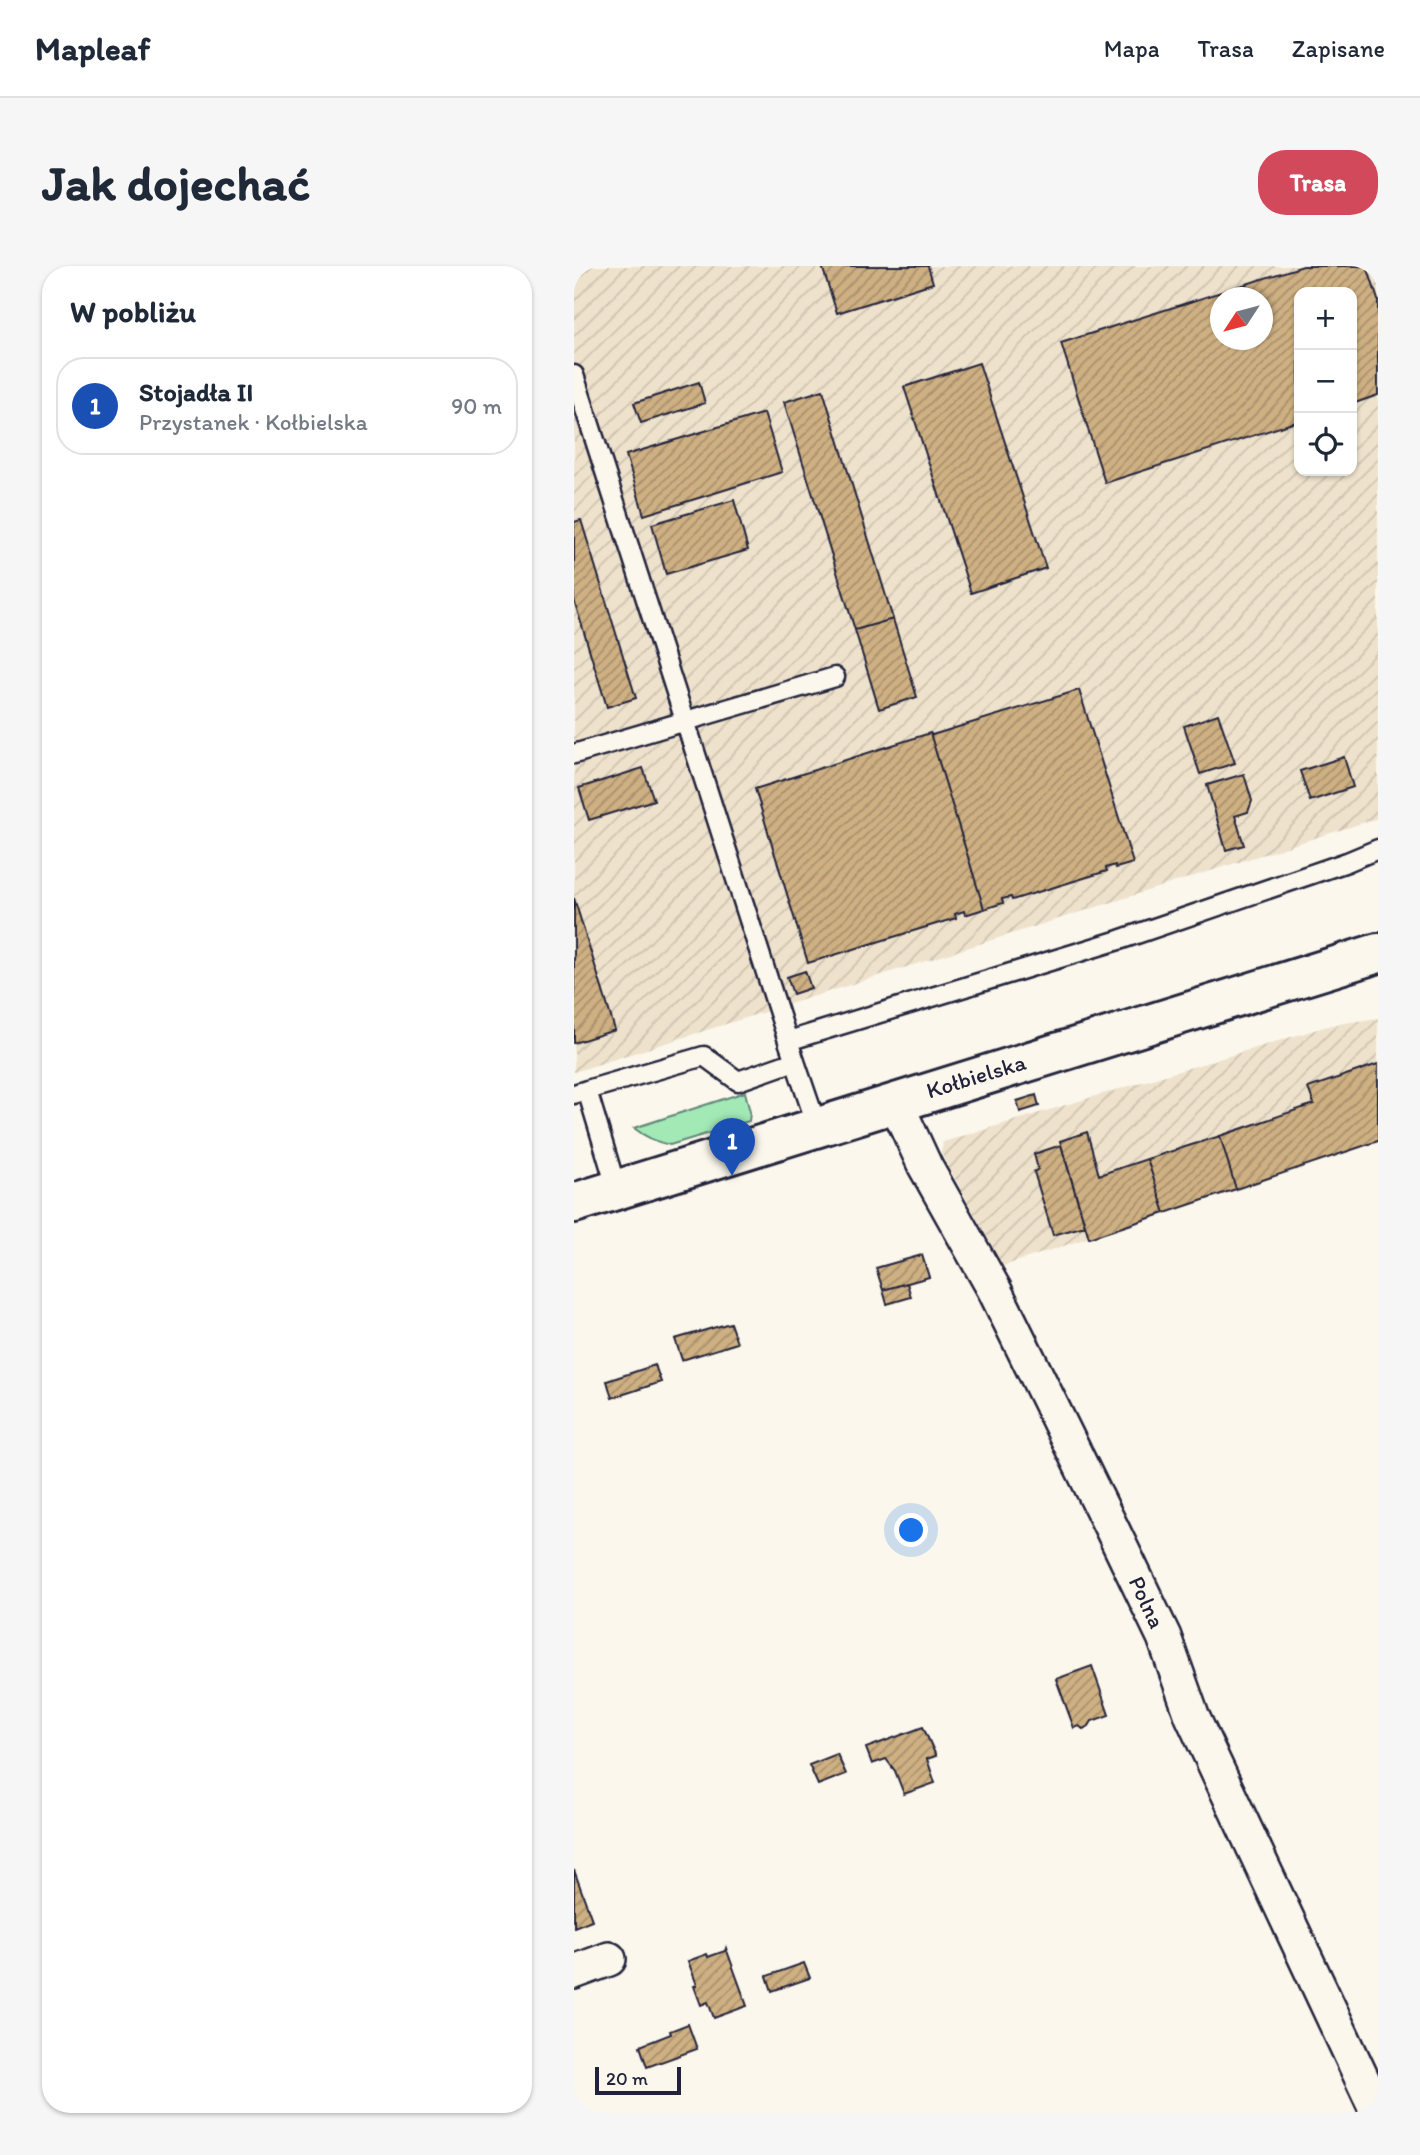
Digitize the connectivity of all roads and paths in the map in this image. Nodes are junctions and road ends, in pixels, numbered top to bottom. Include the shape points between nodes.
1 (574, 375) edge
2 (835, 677) dead end
3 (685, 722) junction
4 (574, 754) edge
5 (1378, 849) edge
6 (1378, 953) edge
7 (788, 1041) junction
8 (795, 1061) junction
9 (580, 1092) edge
10 (895, 1101) junction
11 (817, 1126) junction
12 (617, 1190) junction
13 (574, 1203) edge
14 (609, 1959) dead end
15 (574, 1972) edge
16 (1378, 2113) edge

1 - 3 lane
2 - 3 lane
3 - 4 lane
3 - 7 lane
5 - 7 lane via 1131,936
6 - 10 street, Kołbielska
7 - 8 lane
8 - 9 lane via 738,1081 704,1056
8 - 11 lane
9 - 12 lane
10 - 11 street, Kołbielska
10 - 16 street, Polna via 925,1166 994,1289 1164,1637 1192,1716
11 - 12 street, Kołbielska
12 - 13 street, Kołbielska
14 - 15 street

